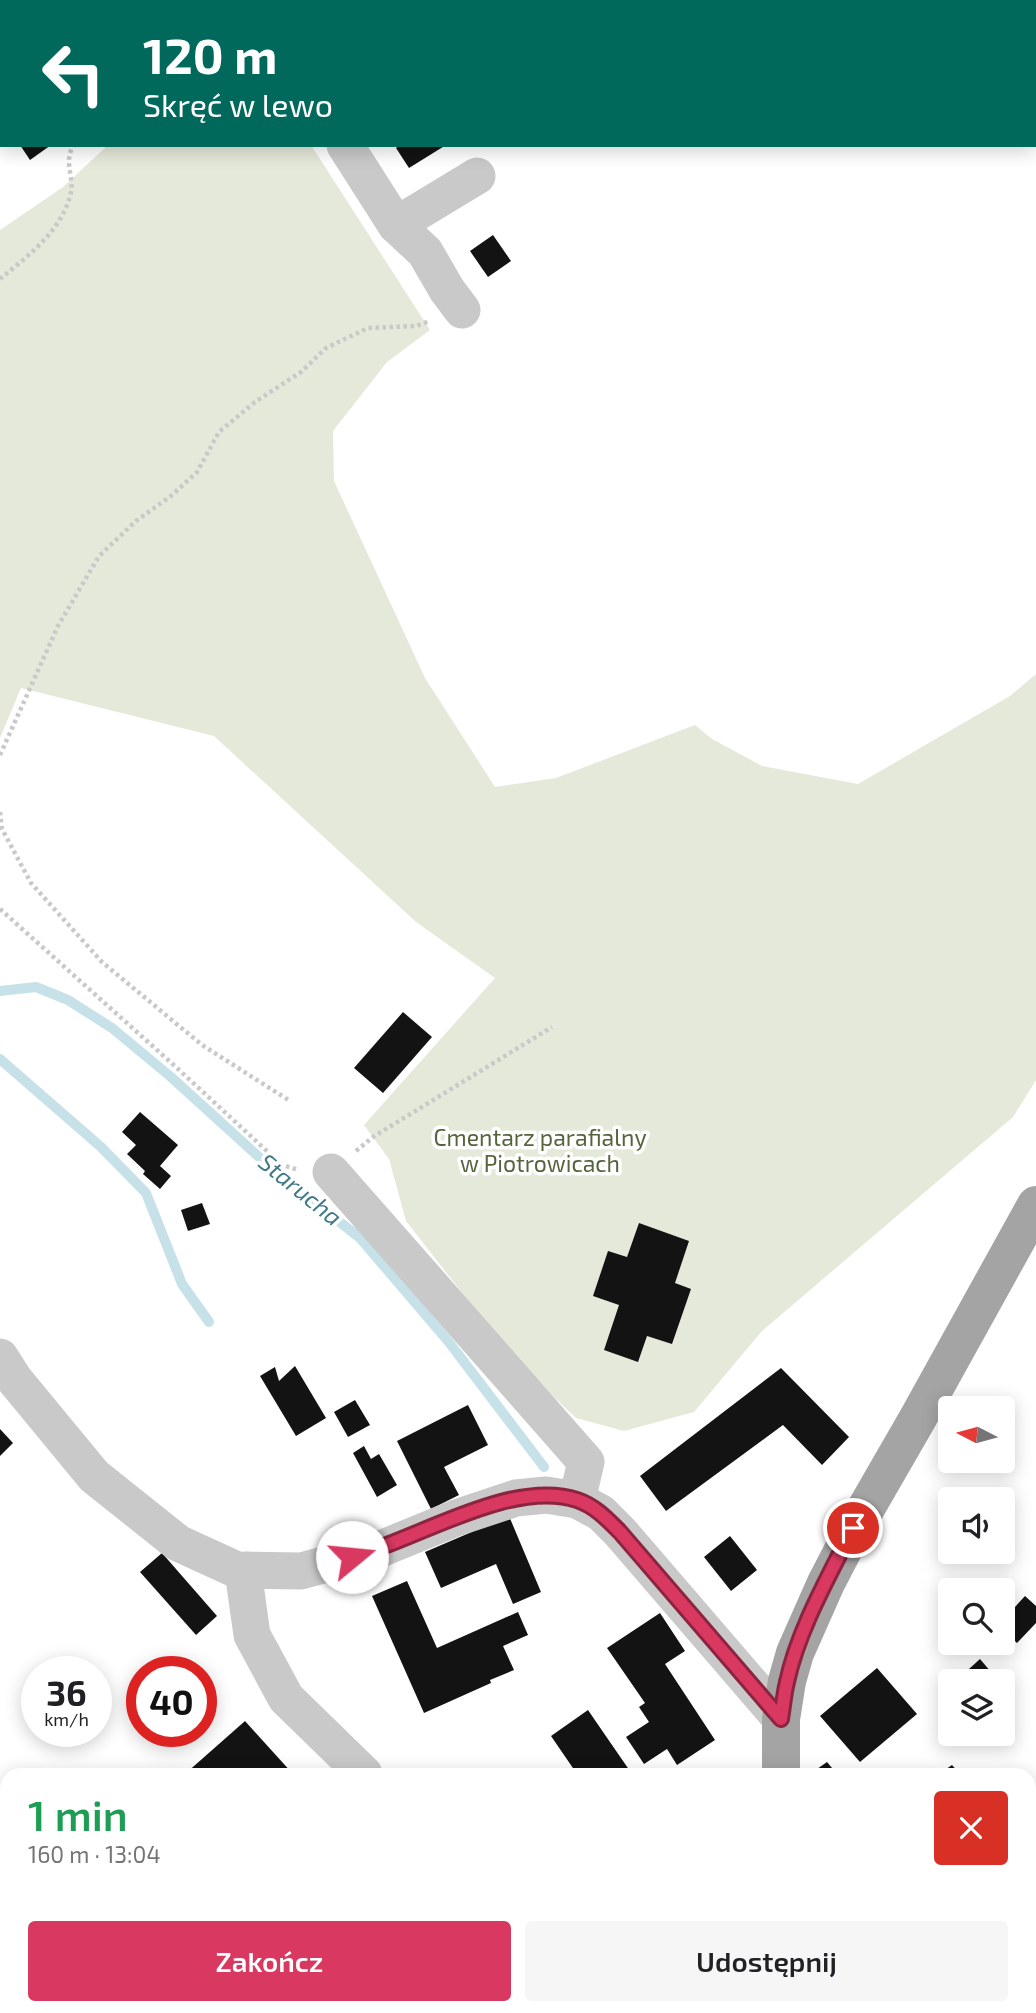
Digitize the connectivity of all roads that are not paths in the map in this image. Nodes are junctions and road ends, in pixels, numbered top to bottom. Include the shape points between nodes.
1 (346, 147) edge
2 (477, 176) dead end
3 (396, 225) junction
4 (454, 300) road end
5 (331, 1172) road end
6 (1036, 1205) edge
7 (0, 1357) edge
8 (577, 1500) junction
9 (247, 1570) junction
10 (781, 1719) junction
11 (358, 1768) edge
12 (781, 1768) edge

1 - 3 street
2 - 3 street
3 - 4 street via 425,252
5 - 8 street via 586,1462
6 - 10 main road via 853,1528 795,1653
7 - 9 street via 94,1476 178,1543 237,1570
8 - 9 street via 547,1495 516,1497 378,1550 301,1571
8 - 10 street via 601,1513 620,1532
9 - 11 street via 252,1635 286,1698
10 - 12 main road

